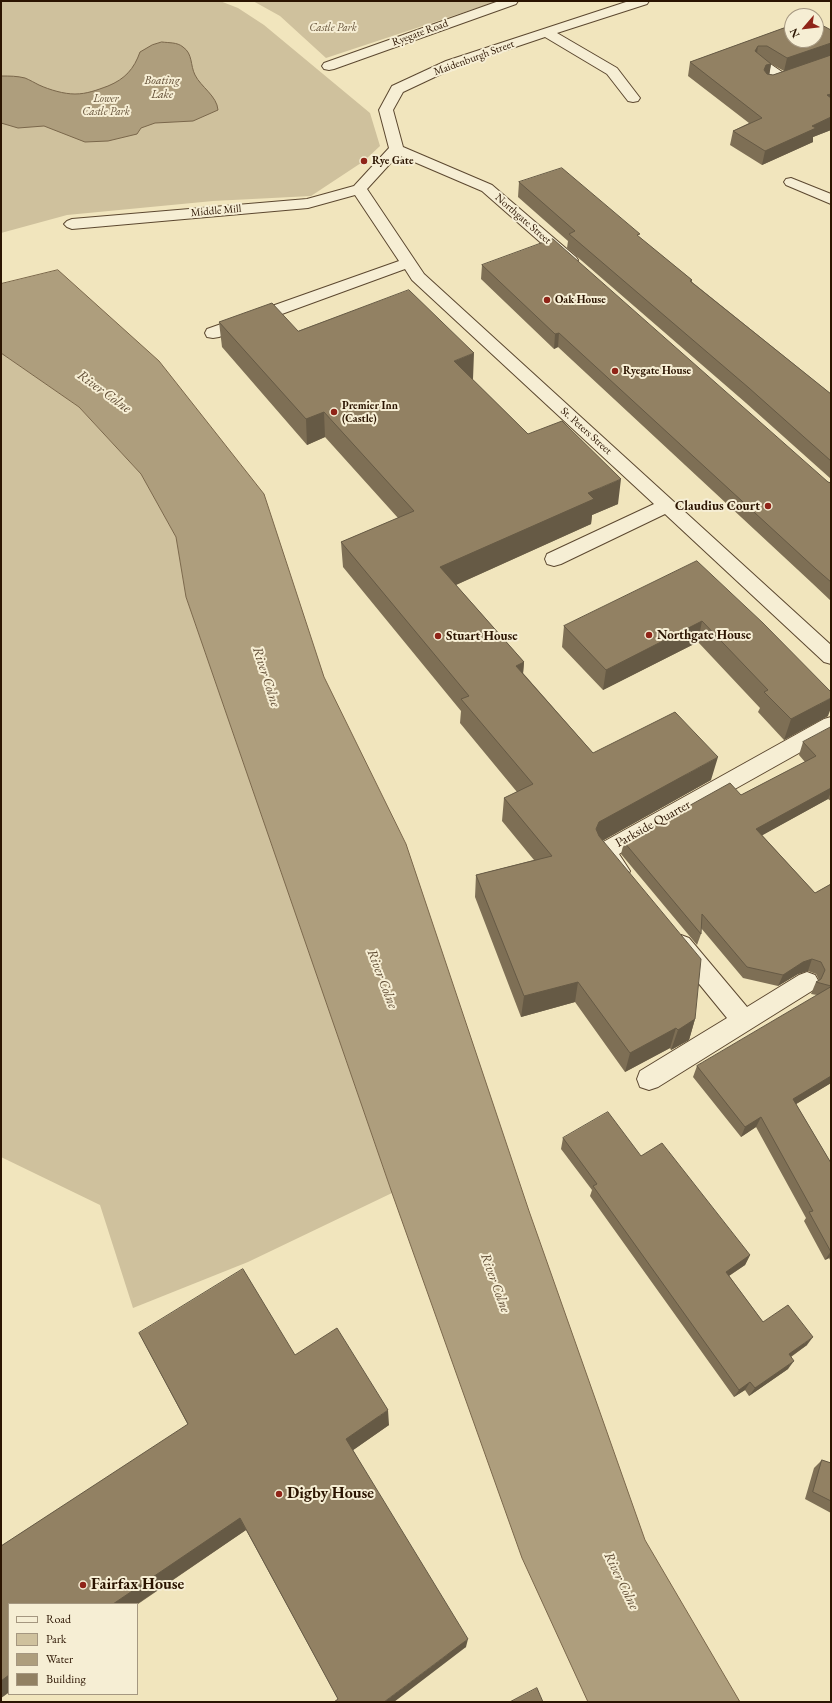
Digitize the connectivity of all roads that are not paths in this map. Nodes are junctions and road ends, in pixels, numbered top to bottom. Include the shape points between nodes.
1 (511, 1) edge
2 (642, 1) edge
3 (547, 33) junction
4 (761, 64) edge
5 (329, 66) dead end
6 (796, 74) edge
7 (633, 98) dead end
8 (396, 149) junction
9 (790, 182) dead end
10 (359, 188) junction
11 (831, 199) edge
12 (72, 224) dead end
13 (408, 263) junction
14 (580, 270) edge
15 (213, 333) dead end
16 (667, 505) junction
17 (554, 559) dead end
18 (831, 657) edge
19 (831, 725) edge
20 (634, 888) edge
21 (669, 930) edge
22 (807, 982) dead end
23 (744, 1021) junction
24 (648, 1079) dead end

1 - 5 street, Ryegate Road
2 - 3 street, Maidenburgh Street
3 - 7 street via 612,71
3 - 8 street, Maidenburgh Street via 451,64 397,89 386,110
4 - 6 street via 777,81
8 - 10 street
8 - 14 street, Northgate Street via 487,188
9 - 11 street
10 - 12 street, Middle Mill via 308,203
10 - 13 street, St. Peters Street
13 - 15 street
13 - 16 street, St. Peters Street via 418,278
16 - 17 street
16 - 18 street, St. Peters Street
19 - 20 street, Parkside Quarter via 604,852
21 - 23 street
22 - 23 street
23 - 24 street

